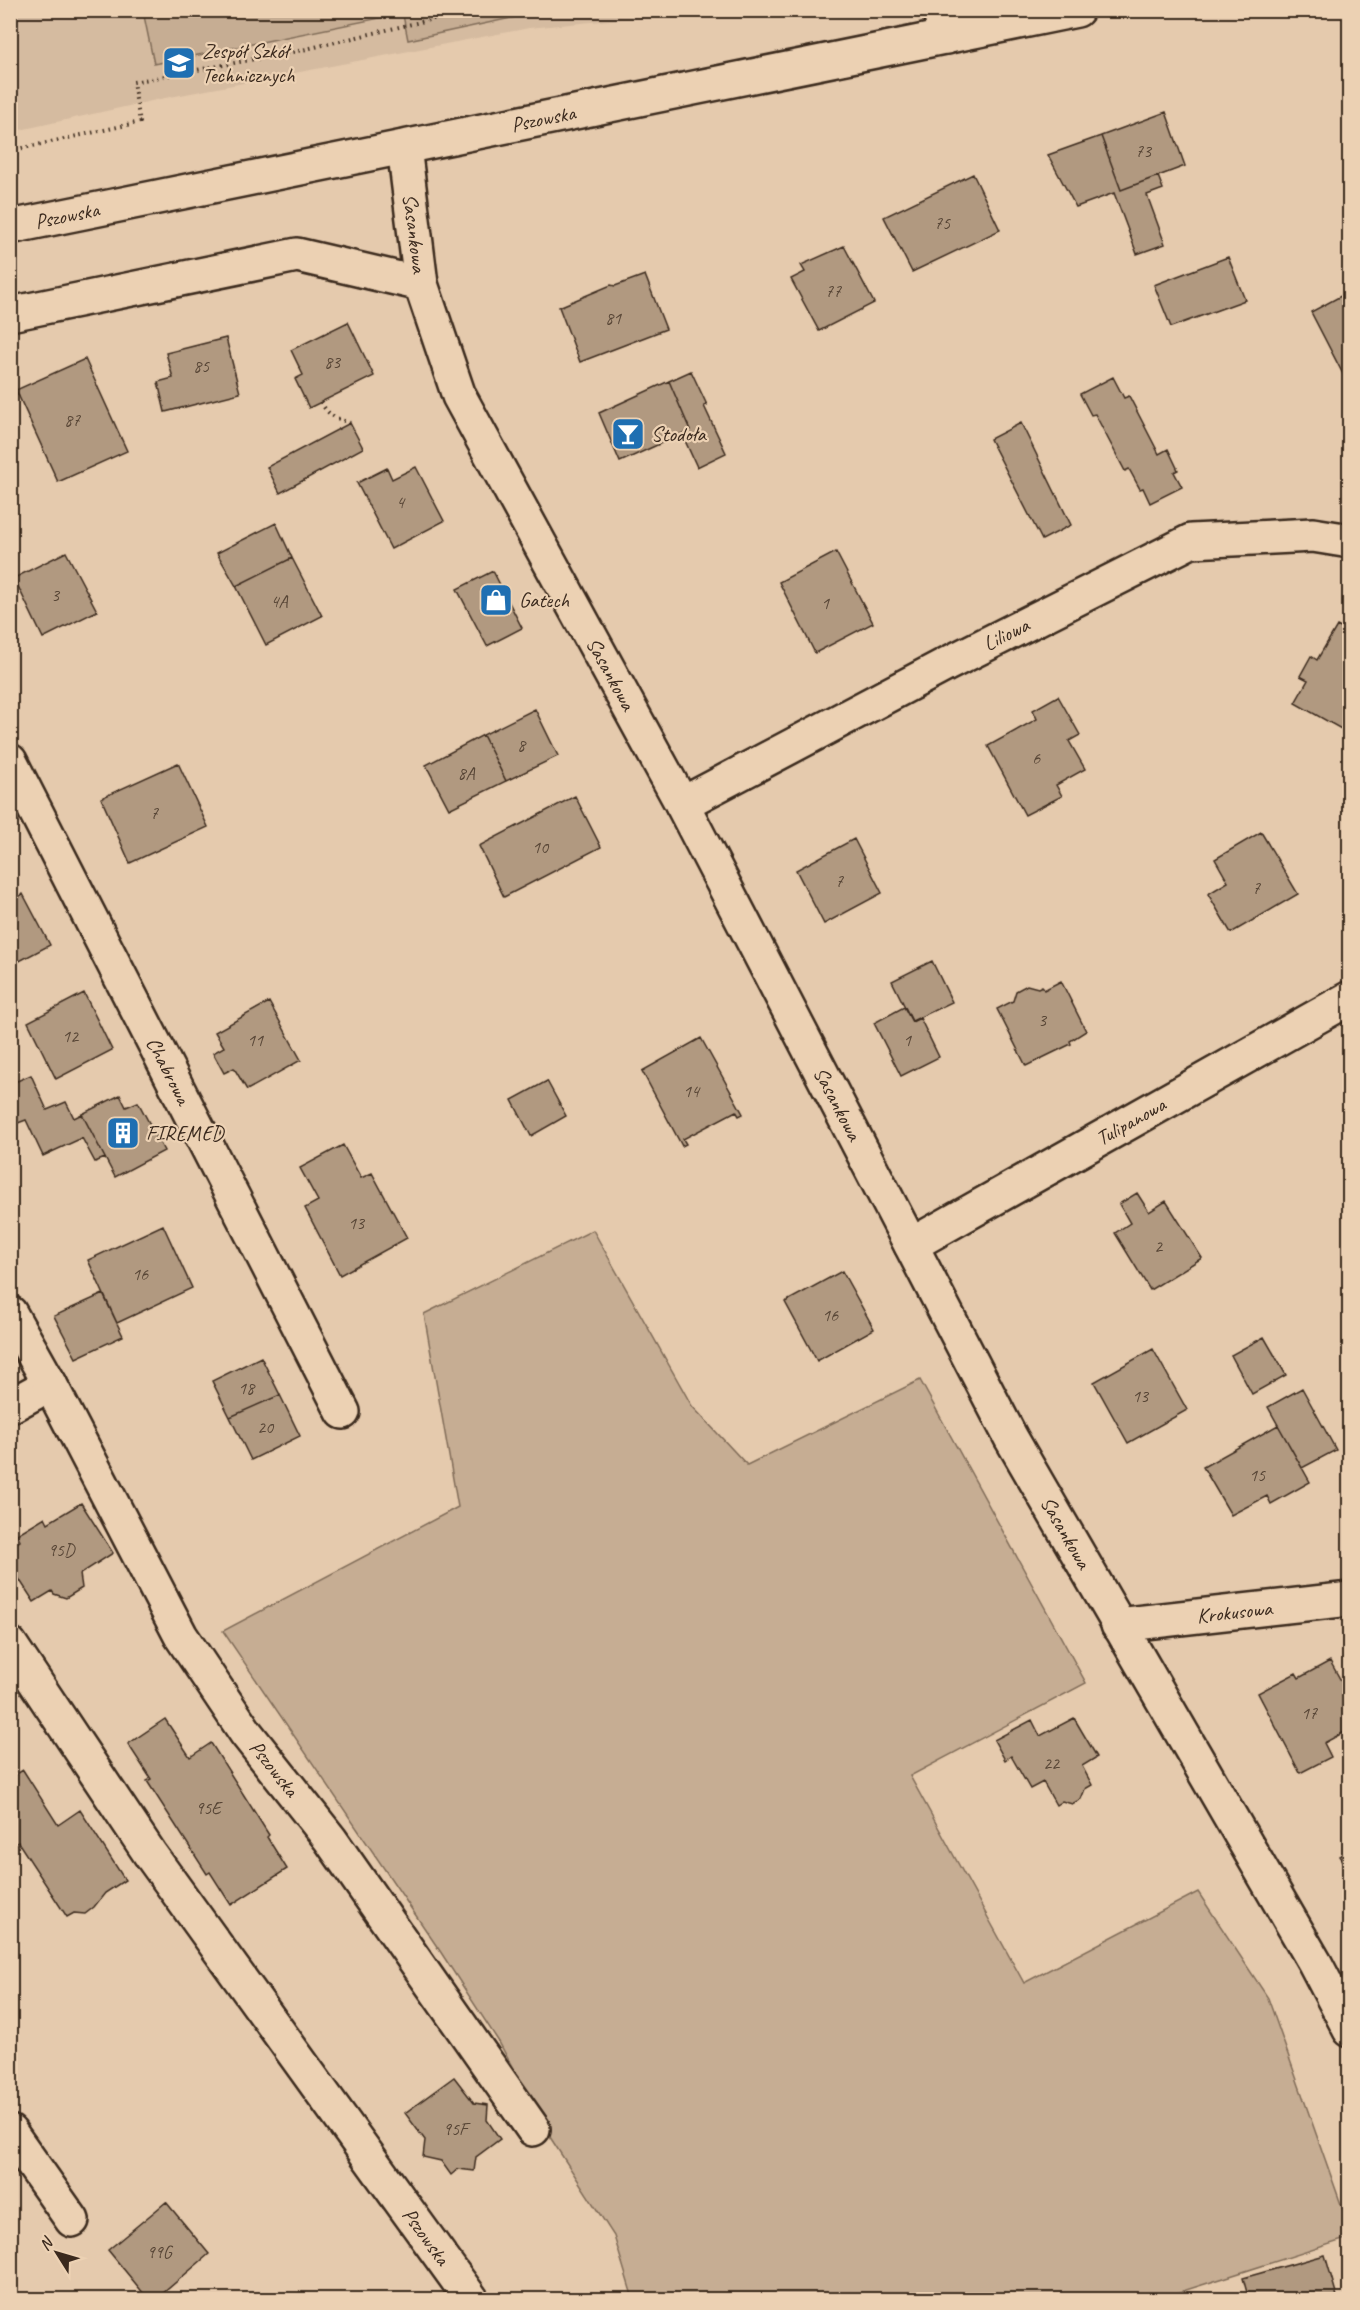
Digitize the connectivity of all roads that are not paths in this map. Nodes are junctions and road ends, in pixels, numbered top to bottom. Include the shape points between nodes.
1 (1077, 10) edge
2 (943, 24) edge
3 (404, 147) junction
4 (10, 227) edge
5 (421, 284) junction
6 (10, 314) edge
7 (1350, 541) edge
8 (10, 761) edge
9 (682, 804) junction
10 (1350, 998) edge
11 (911, 1245) junction
12 (10, 1313) edge
13 (50, 1384) junction
14 (10, 1406) edge
15 (344, 1412) dead end
16 (1350, 1599) edge
17 (1118, 1625) junction
18 (10, 1644) edge
19 (1350, 2030) edge
20 (533, 2129) dead end
21 (10, 2132) edge
22 (72, 2220) dead end
23 (472, 2300) edge

1 - 2 street, Pszowska
2 - 3 street, Pszowska
3 - 4 street, Pszowska
3 - 5 street, Sasankowa
5 - 6 street via 297,255
5 - 9 street, Sasankowa via 459,396
7 - 9 street, Liliowa via 1313,535 1191,541
8 - 15 street, Chabrowa
9 - 11 street, Sasankowa
10 - 11 street, Tulipanowa
11 - 17 street, Sasankowa via 1011,1438
12 - 13 street, Pszowska
13 - 14 street
13 - 20 street, Pszowska via 182,1636 246,1733 330,1839
16 - 17 street, Krokusowa
17 - 19 street, Sasankowa
18 - 23 street, Pszowska via 157,1863
21 - 22 street

